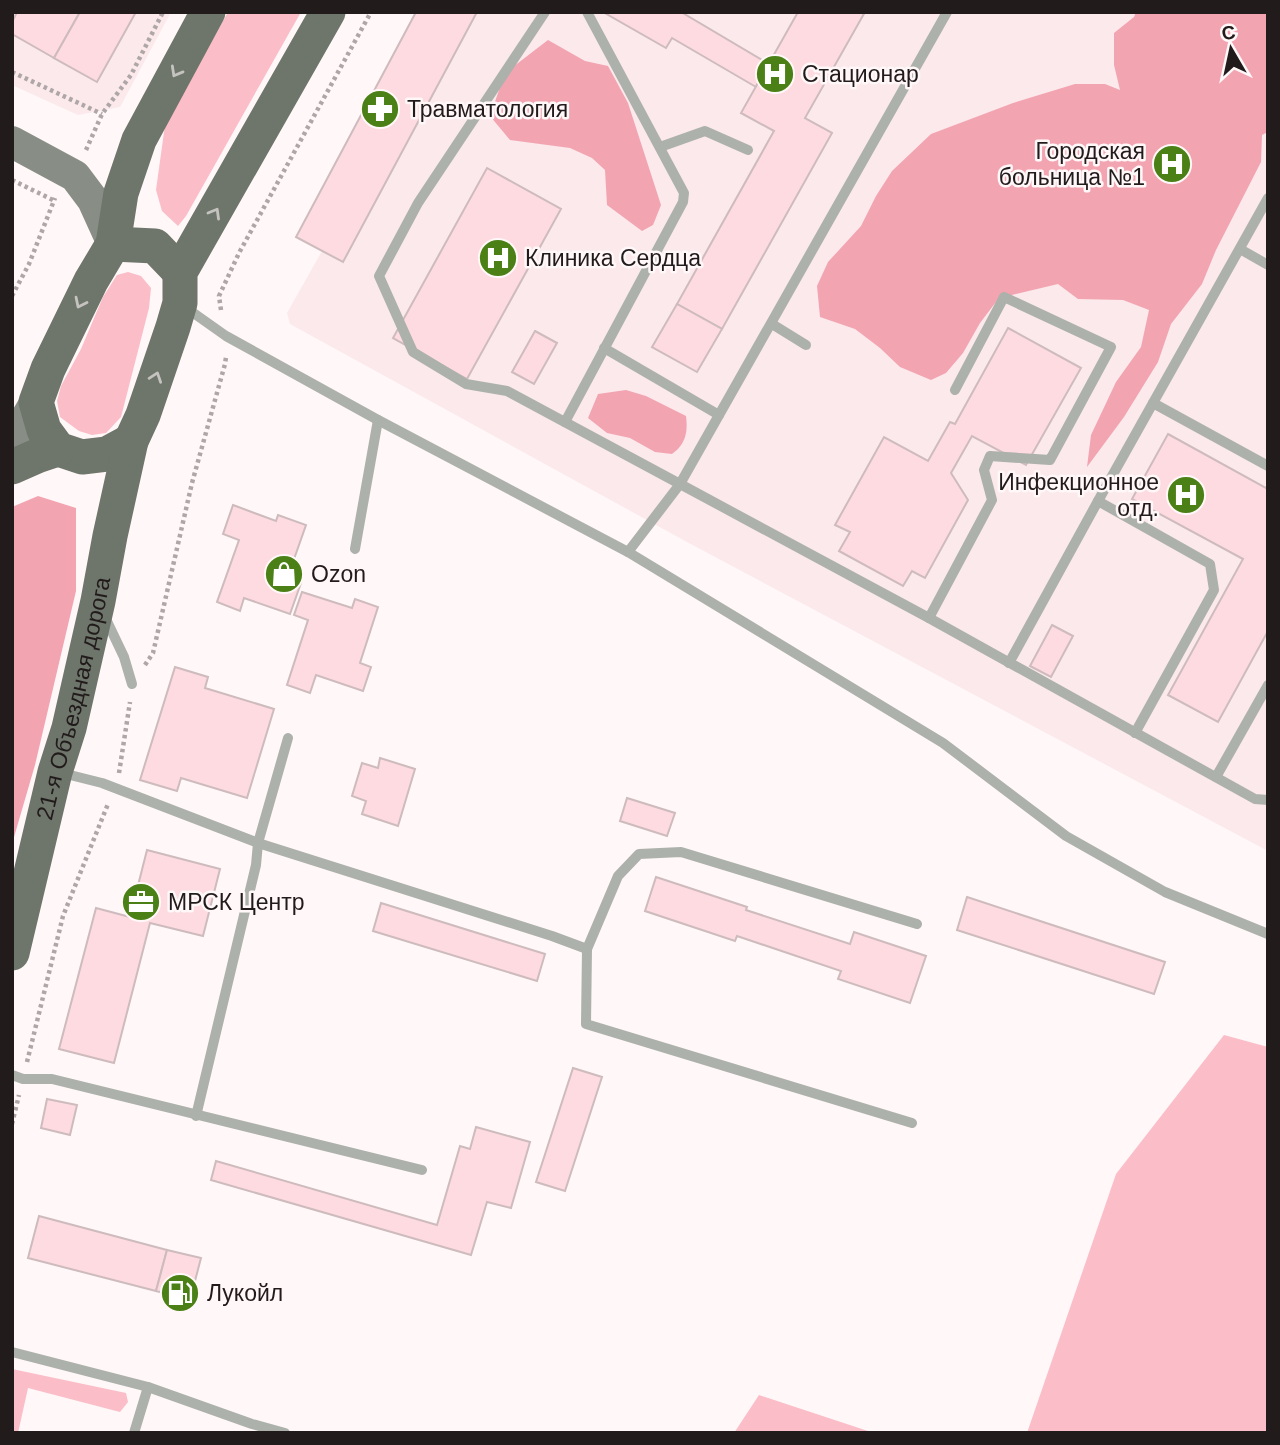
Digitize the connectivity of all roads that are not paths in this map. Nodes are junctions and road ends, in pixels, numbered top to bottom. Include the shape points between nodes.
1 (208, 12) edge
2 (328, 12) edge
3 (545, 12) edge
4 (587, 12) edge
5 (947, 12) edge
6 (12, 142) edge
7 (660, 147) junction
8 (748, 149) dead end
9 (1268, 198) edge
10 (113, 244) junction
11 (1240, 249) junction
12 (1268, 265) edge
13 (180, 288) junction
14 (772, 324) junction
15 (806, 345) dead end
16 (604, 348) junction
17 (954, 390) dead end
18 (36, 402) junction
19 (1153, 403) junction
20 (719, 415) junction
21 (378, 420) junction
22 (565, 422) junction
23 (131, 441) junction
24 (12, 442) edge
25 (70, 453) junction
26 (1268, 466) edge
27 (12, 467) edge
28 (680, 484) junction
29 (1098, 501) junction
30 (110, 536) junction
31 (355, 549) dead end
32 (628, 552) junction
33 (98, 601) junction
34 (929, 618) junction
35 (1009, 663) junction
36 (132, 684) road end
37 (1268, 685) edge
38 (1135, 733) junction
39 (288, 738) dead end
40 (107, 770) dead end
41 (55, 772) junction
42 (1216, 777) junction
43 (102, 783) junction
44 (1268, 800) edge
45 (258, 843) junction
46 (917, 924) dead end
47 (1268, 934) edge
48 (587, 949) junction
49 (12, 953) edge
50 (18, 1077) edge
51 (196, 1116) junction
52 (912, 1123) dead end
53 (422, 1170) dead end
54 (12, 1352) edge
55 (148, 1387) junction
56 (250, 1428) edge
57 (134, 1433) edge
58 (285, 1433) edge

1 -> 10 main road via 139,140 121,193
13 -> 2 main road, 21-я Объездная дорога
3 - 22 lane via 418,203 379,276 413,352 466,384 507,391
4 - 7 lane
5 - 14 lane
6 - 10 main road via 75,177 93,200
7 - 8 lane via 705,131
7 - 16 lane via 684,193 683,202
9 - 11 lane
10 - 13 main road via 155,246
10 -> 18 main road via 48,369
11 - 12 lane
11 - 19 lane
13 - 21 lane via 226,335
23 -> 13 main road, 21-я Объездная дорога
14 - 15 lane
14 - 20 lane
16 - 20 lane
16 - 22 lane
17 - 34 lane via 1004,297 1111,347 1050,460 990,456 984,470 992,500
18 - 24 main road
18 - 25 main road via 44,430
19 - 26 lane
19 - 29 lane
20 - 28 lane
21 - 31 lane
21 - 32 lane
22 - 28 lane
23 - 25 main road via 107,454
23 - 30 main road, 21-я Объездная дорога
25 - 27 main road via 37,456
25 - 30 main road via 93,473
28 - 32 lane
28 - 34 lane
29 - 35 lane
29 - 38 lane via 1210,564 1214,590
30 - 33 main road, 21-я Объездная дорога
32 - 47 lane via 943,743 1066,836 1166,892
33 - 36 lane
33 - 41 main road, 21-я Объездная дорога
34 - 35 lane
35 - 38 lane
37 - 42 lane
38 - 42 lane
39 - 45 lane
40 - 43 lane
41 - 43 lane
41 - 49 main road, 21-я Объездная дорога
42 - 44 lane via 1255,799
43 - 45 lane
45 - 48 lane
45 - 51 lane
46 - 48 lane via 681,852 639,854 618,876
48 - 52 lane via 586,1024
50 - 51 lane via 52,1079
51 - 53 lane
54 - 55 lane
55 - 56 lane
55 - 57 lane
56 - 58 lane

